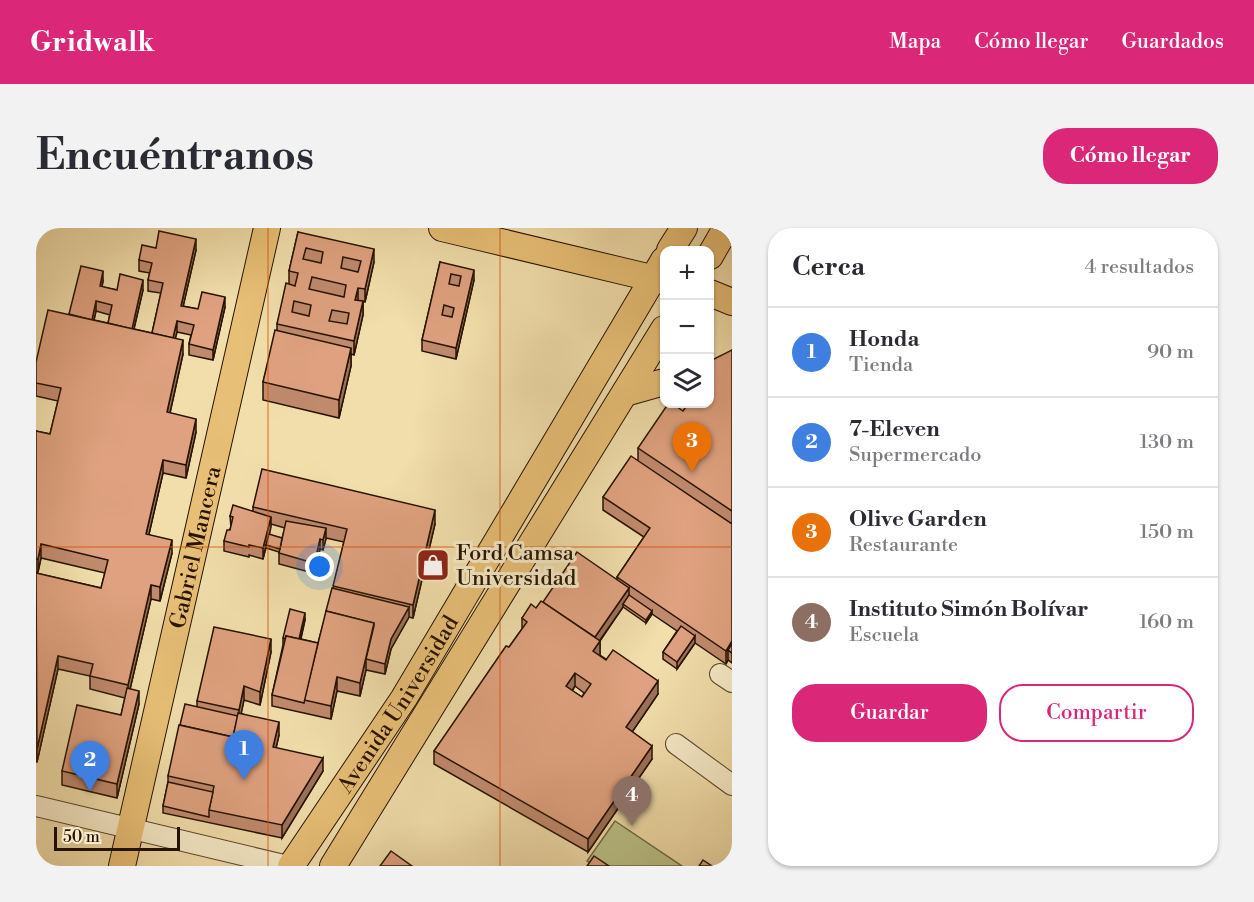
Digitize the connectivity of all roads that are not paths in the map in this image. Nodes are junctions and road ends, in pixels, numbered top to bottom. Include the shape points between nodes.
1 (267, 228) edge
2 (442, 228) edge
3 (684, 228) edge
4 (726, 228) edge
5 (475, 232) edge
6 (673, 246) edge
7 (714, 249) edge
8 (660, 273) edge
9 (660, 275) edge
10 (714, 295) edge
11 (732, 302) edge
12 (660, 336) edge
13 (660, 383) edge
14 (625, 393) junction
15 (676, 744) dead end
16 (732, 785) edge
17 (36, 806) edge
18 (130, 828) junction
19 (122, 866) edge
20 (290, 866) edge
21 (333, 866) edge

1 - 18 main road, Gabriel Mancera
2 - 5 main road
3 - 6 main road
4 - 7 main road
5 - 8 main road
9 - 20 main road, Avenida Universidad via 404,698
10 - 11 main road
12 - 14 main road, Avenida Universidad
13 - 14 main road
14 - 21 main road, Avenida Universidad
15 - 16 street
17 - 18 street
18 - 19 main road, Gabriel Mancera
18 - 20 street

